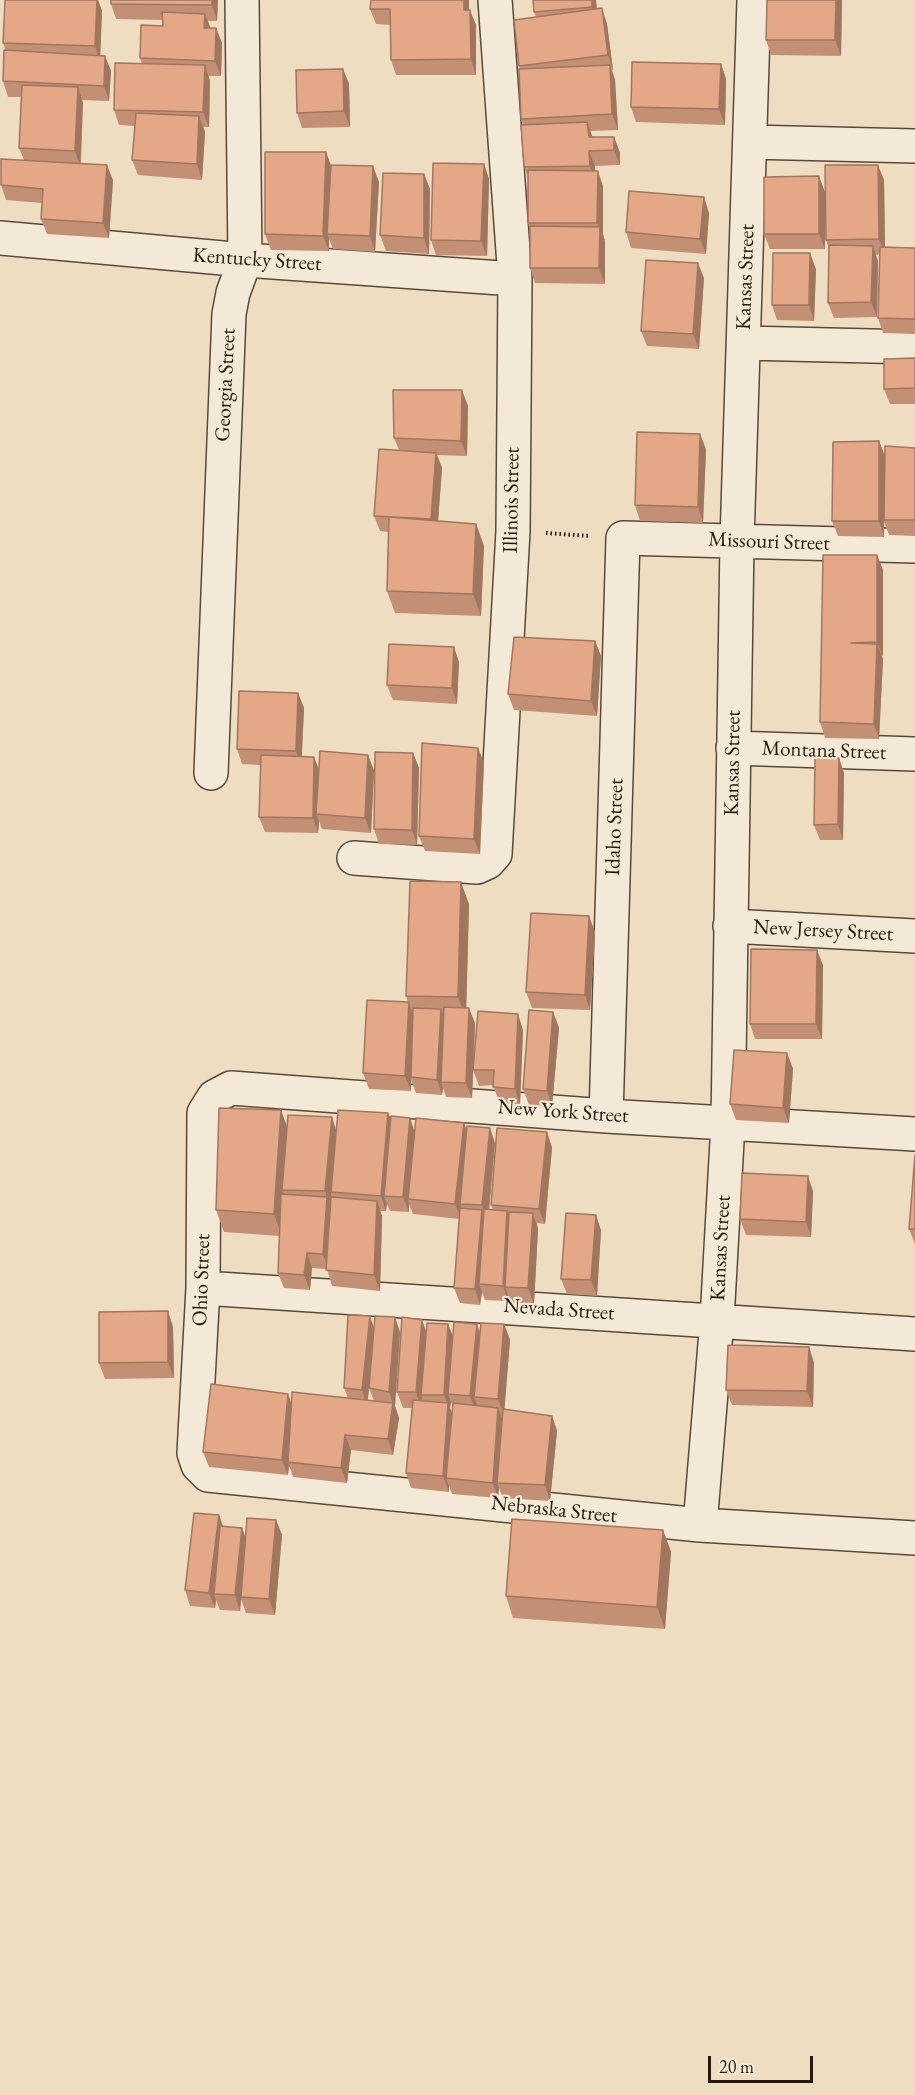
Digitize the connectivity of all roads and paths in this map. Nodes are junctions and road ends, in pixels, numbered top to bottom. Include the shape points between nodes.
1 (242, 0) edge
2 (495, 0) edge
3 (754, 0) edge
4 (750, 142) junction
5 (915, 146) edge
6 (0, 238) edge
7 (245, 260) junction
8 (515, 279) junction
9 (744, 343) junction
10 (915, 348) edge
11 (513, 531) junction
12 (623, 538) junction
13 (737, 541) junction
14 (915, 546) edge
15 (733, 748) junction
16 (915, 754) edge
17 (211, 773) dead end
18 (354, 858) dead end
19 (730, 926) junction
20 (915, 936) edge
21 (214, 1097) joint
22 (606, 1116) junction
23 (728, 1123) junction
24 (915, 1134) edge
25 (203, 1288) junction
26 (717, 1320) junction
27 (915, 1334) edge
28 (198, 1465) joint
29 (700, 1525) junction
30 (915, 1538) edge

1 - 7 street, Georgia Street
2 - 8 street, Illinois Street
3 - 4 street, Kansas Street
4 - 5 street
4 - 9 street, Kansas Street
6 - 7 street, Kentucky Street
7 - 8 street, Kentucky Street
7 - 17 street, Georgia Street via 229,314
8 - 11 street, Illinois Street
9 - 10 street
9 - 13 street, Kansas Street
11 - 12 path
11 - 18 street, Illinois Street via 495,854 477,867
12 - 13 street, Missouri Street
12 - 22 street, Idaho Street
13 - 14 street, Missouri Street
13 - 15 street, Kansas Street
15 - 16 street, Montana Street
15 - 19 street, Kansas Street
19 - 20 street, New Jersey Street
19 - 23 street, Kansas Street
21 - 22 street, New York Street via 231,1088
21 - 25 street, Ohio Street via 204,1113
22 - 23 street, New York Street
23 - 24 street, New York Street
23 - 26 street, Kansas Street
25 - 26 street, Nevada Street
25 - 28 street, Ohio Street via 194,1453
26 - 27 street, Nevada Street
26 - 29 street, Kansas Street
28 - 29 street, Nebraska Street via 208,1475
29 - 30 street, Nebraska Street

